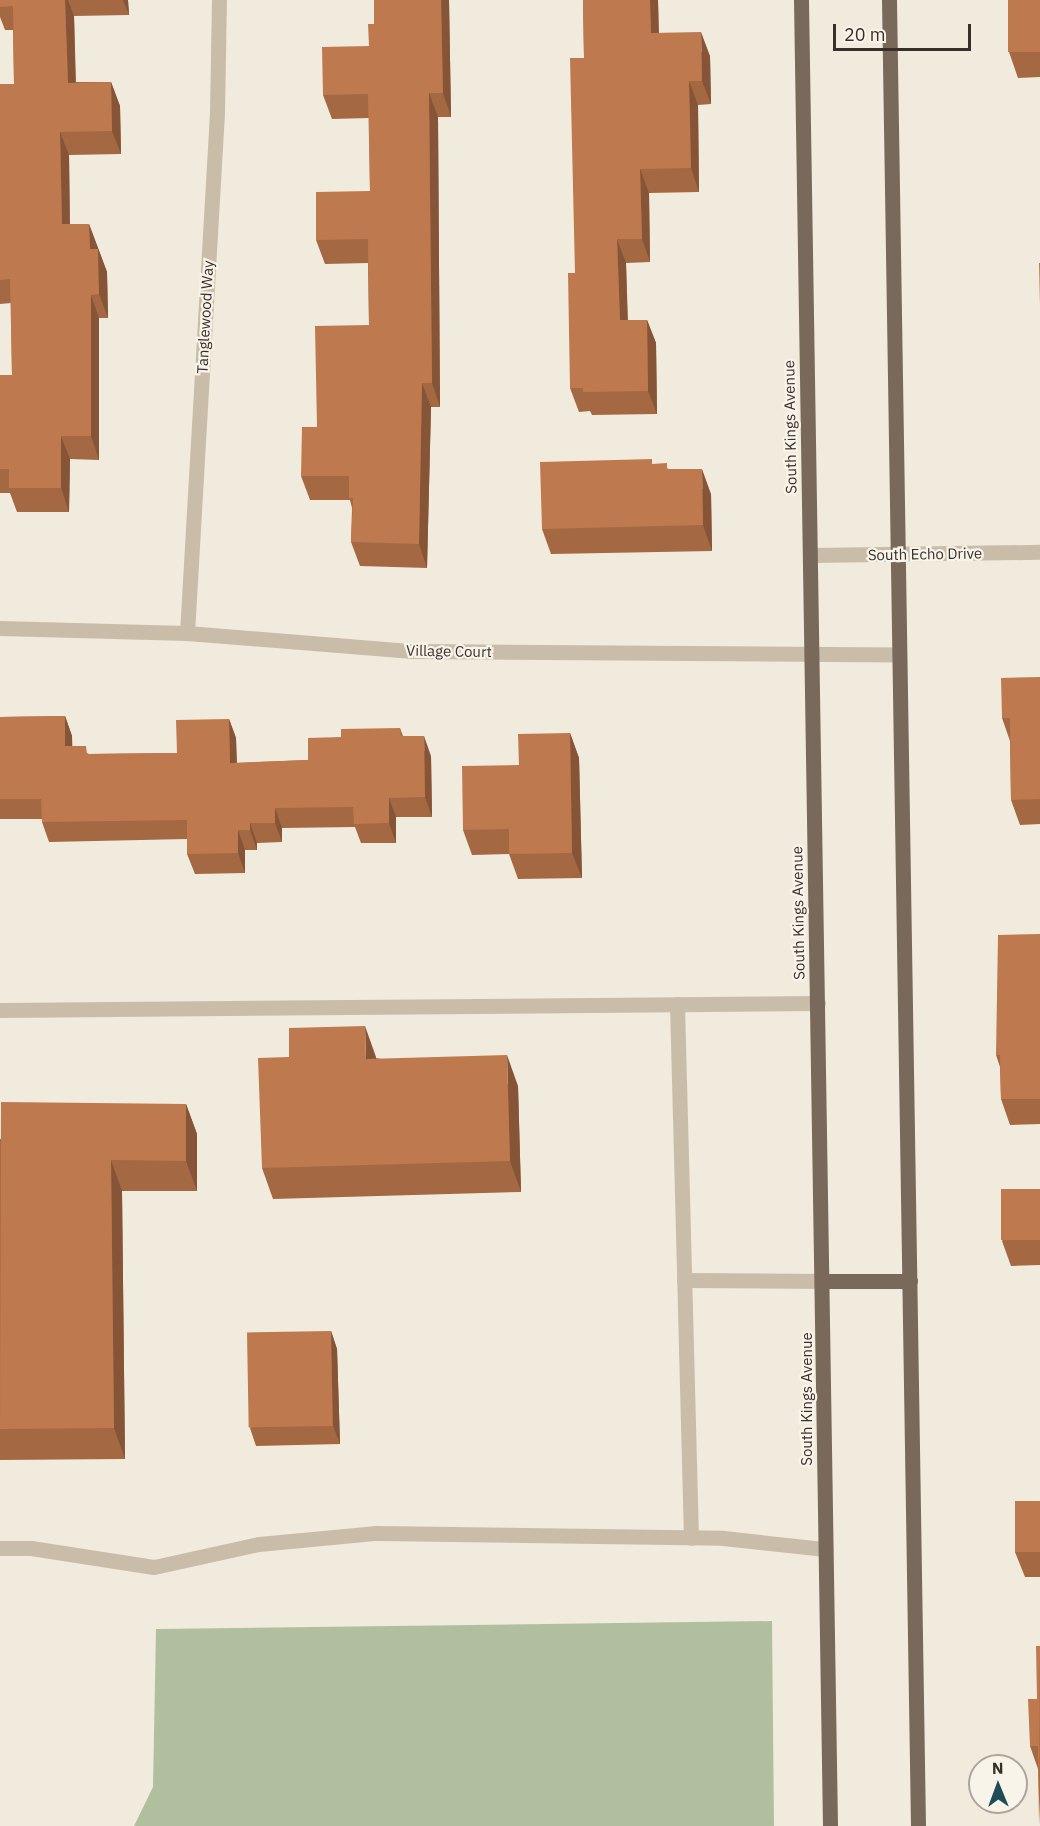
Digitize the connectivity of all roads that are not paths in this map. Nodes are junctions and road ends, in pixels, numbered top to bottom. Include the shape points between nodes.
1 (219, 0) edge
2 (801, 0) edge
3 (890, 0) edge
4 (1040, 552) edge
5 (898, 554) junction
6 (811, 555) junction
7 (0, 628) edge
8 (187, 633) junction
9 (812, 654) junction
10 (899, 654) junction
11 (818, 1003) junction
12 (677, 1004) junction
13 (0, 1010) edge
14 (684, 1280) junction
15 (824, 1281) junction
16 (910, 1281) junction
17 (692, 1538) junction
18 (0, 1548) edge
19 (825, 1550) junction
20 (830, 1826) edge
21 (918, 1826) edge

1 - 8 street, Tanglewood Way via 217,123
2 - 6 main road, South Kings Avenue
3 - 5 main road
4 - 5 street, South Echo Drive
5 - 6 street, South Echo Drive
5 - 10 main road
6 - 9 main road, South Kings Avenue
7 - 8 street, Village Court
8 - 9 street, Village Court via 412,651
9 - 10 street, Village Court
9 - 11 main road, South Kings Avenue
10 - 16 main road
11 - 12 street
11 - 15 main road, South Kings Avenue
12 - 13 street
12 - 14 street
14 - 15 street
14 - 17 street
15 - 16 main road
15 - 19 main road, South Kings Avenue
16 - 21 main road
17 - 18 street via 376,1533 259,1544 154,1567 31,1548
17 - 19 street
19 - 20 main road, South Kings Avenue

